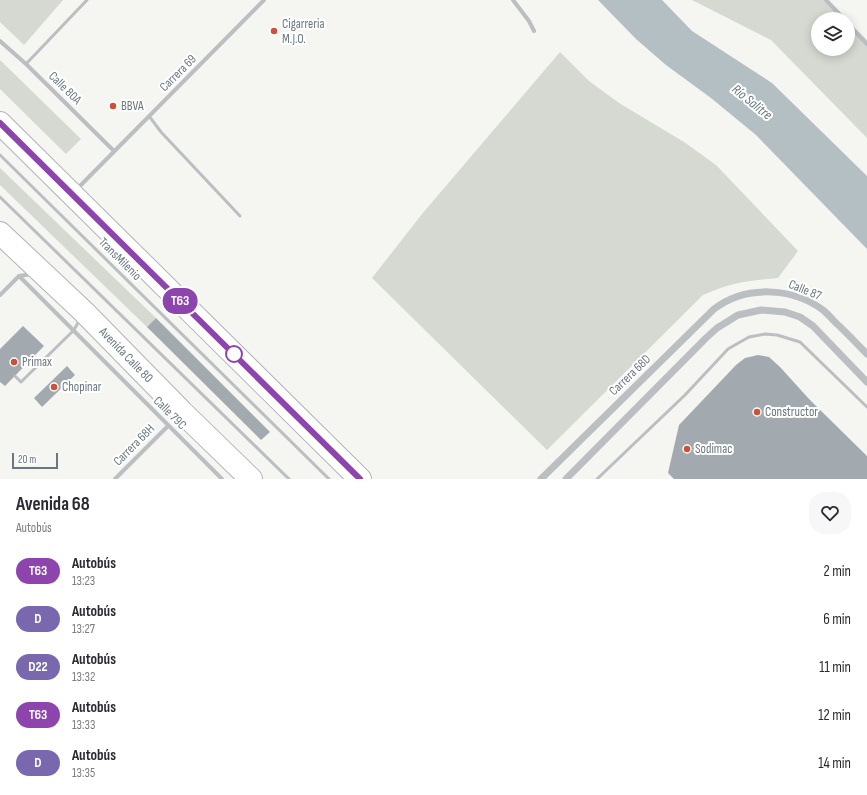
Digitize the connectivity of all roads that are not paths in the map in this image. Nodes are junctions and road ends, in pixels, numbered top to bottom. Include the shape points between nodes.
1 (87, 0) edge
2 (264, 0) edge
3 (513, 0) edge
4 (826, 0) edge
5 (837, 12) edge
6 (534, 31) dead end
7 (855, 31) edge
8 (0, 40) edge
9 (867, 44) edge
10 (26, 64) junction
11 (149, 116) junction
12 (0, 123) edge
13 (114, 151) junction
14 (0, 155) edge
15 (72, 194) junction
16 (0, 197) edge
17 (240, 216) dead end
18 (0, 233) edge
19 (44, 273) junction
20 (19, 276) junction
21 (0, 295) edge
22 (740, 295) joint
23 (761, 310) joint
24 (79, 321) junction
25 (867, 354) edge
26 (15, 376) dead end
27 (867, 382) edge
28 (867, 407) edge
29 (168, 426) junction
30 (242, 476) edge
31 (115, 479) edge
32 (222, 479) edge
33 (289, 479) edge
34 (329, 479) edge
35 (360, 479) edge
36 (541, 479) edge
37 (566, 479) edge
38 (597, 479) edge

1 - 10 lane
2 - 11 street, Carrera 69
3 - 6 street
4 - 5 street
7 - 9 street
8 - 10 street, Calle 80A
10 - 13 street, Calle 80A
11 - 13 street, Carrera 69
11 - 17 lane
12 - 15 highway
13 - 15 street, Carrera 69
14 - 34 lane, TransMilenio
15 - 35 highway
16 - 33 lane
18 - 19 highway, Avenida Calle 80
19 - 20 street
19 - 24 highway, Avenida Calle 80
20 - 21 street
20 - 24 street, Calle 79C
22 - 25 street, Calle 87 via 765,291 778,292 809,302 824,310
22 - 36 street, Carrera 68D via 714,309
23 - 27 street, Calle 87 via 785,312 800,317 813,326
23 - 37 street, Carrera 68D via 738,315 717,328
24 - 26 lane via 21,382
24 - 29 street, Calle 79C
24 - 30 highway, Avenida Calle 80 via 182,412
28 - 38 lane via 800,342 777,335 749,337 728,349 685,395
29 - 31 street, Carrera 68H
29 - 32 street, Calle 79C

